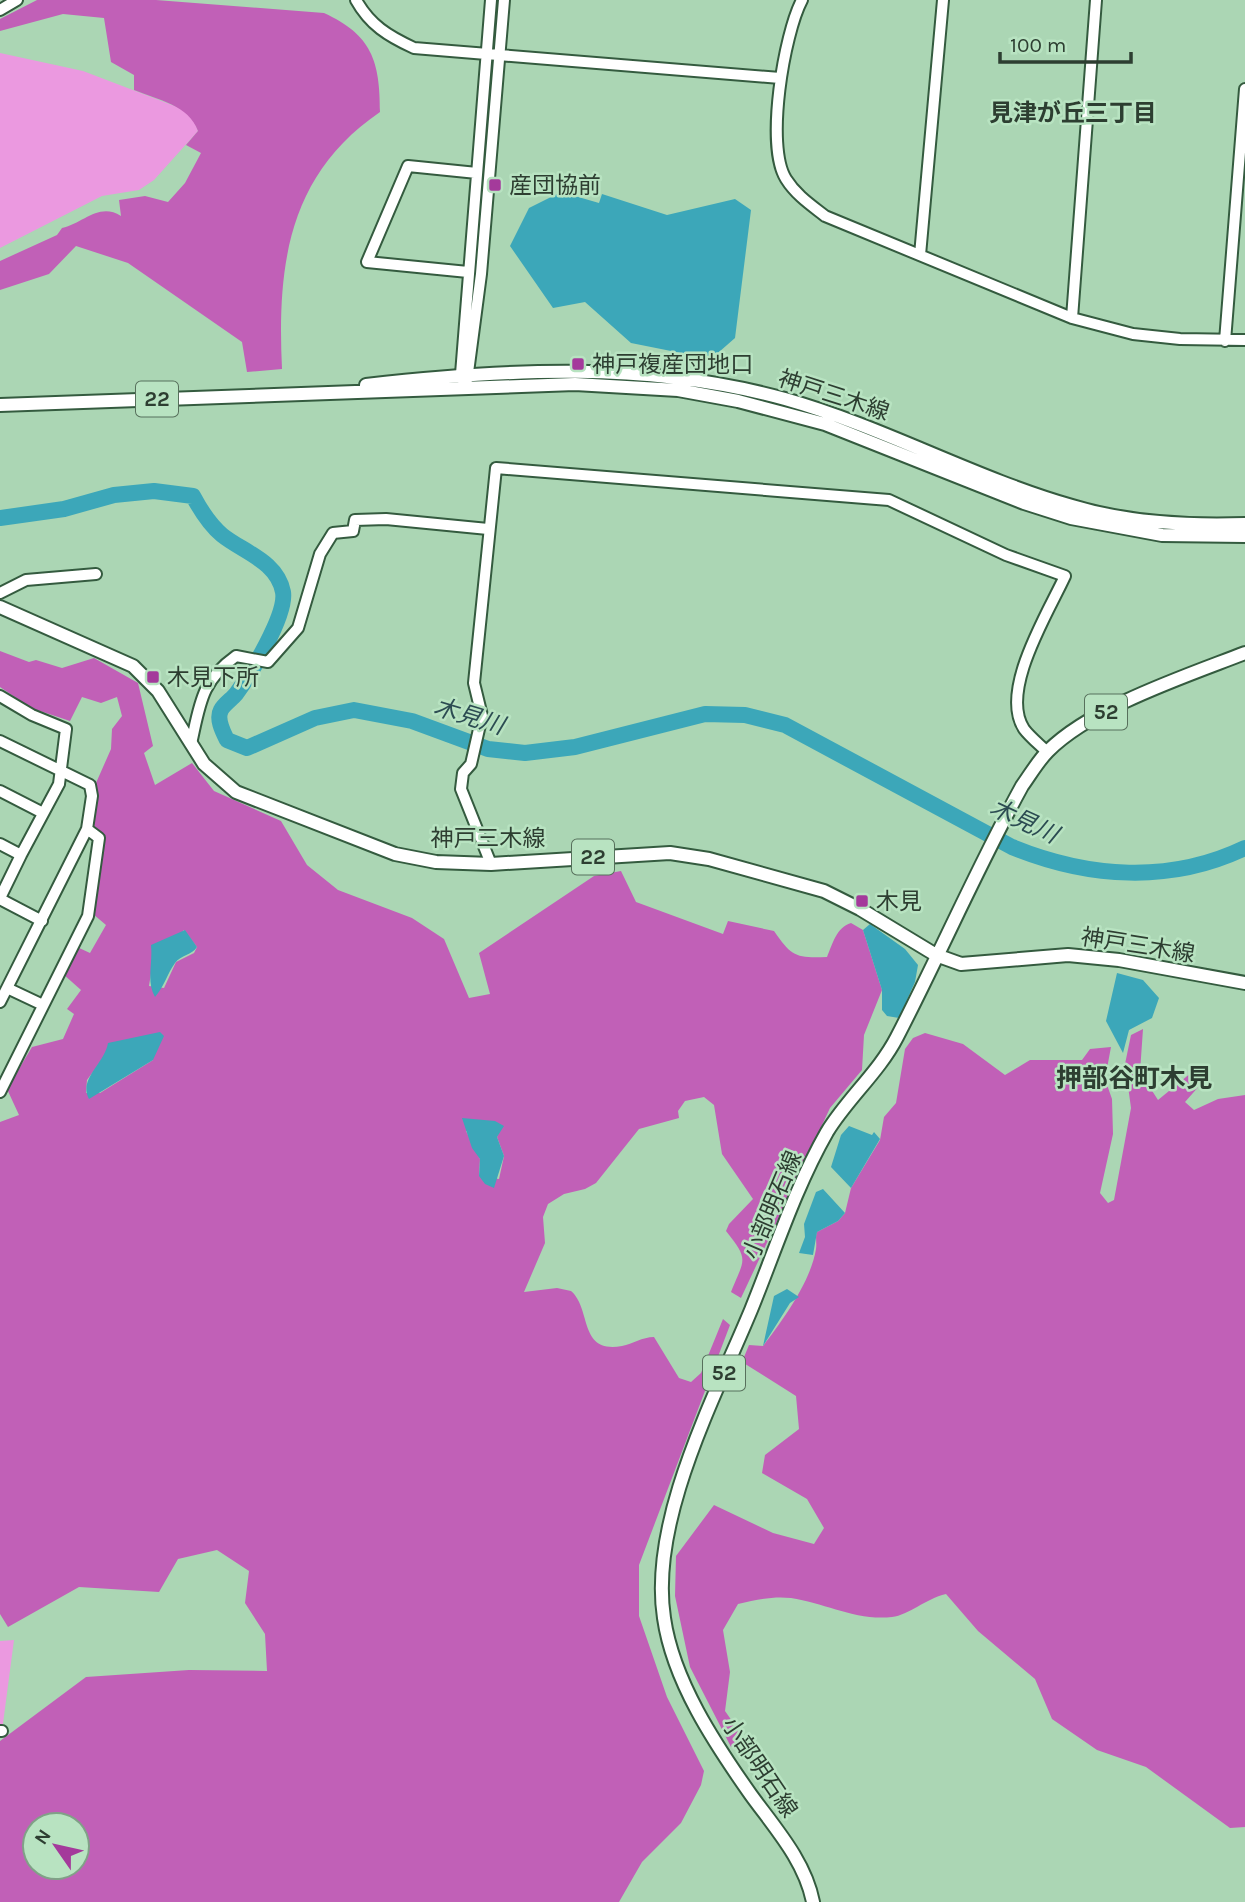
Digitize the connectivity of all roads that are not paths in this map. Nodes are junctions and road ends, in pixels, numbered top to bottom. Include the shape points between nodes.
1 (17, 0) edge
2 (356, 0) edge
3 (491, 0) edge
4 (504, 0) edge
5 (802, 0) edge
6 (943, 0) edge
7 (1096, 0) edge
8 (0, 10) edge
9 (487, 54) junction
10 (500, 55) junction
11 (780, 78) junction
12 (1245, 89) edge
13 (477, 173) junction
14 (920, 255) junction
15 (468, 272) junction
16 (1072, 318) junction
17 (1245, 340) edge
18 (1225, 341) junction
19 (465, 378) junction
20 (0, 405) edge
21 (1245, 524) edge
22 (488, 529) junction
23 (1245, 536) edge
24 (96, 574) dead end
25 (0, 593) edge
26 (0, 607) edge
27 (1245, 653) edge
28 (0, 696) edge
29 (0, 741) edge
30 (191, 744) junction
31 (1047, 752) junction
32 (62, 772) junction
33 (0, 791) edge
34 (43, 813) junction
35 (87, 829) junction
36 (0, 845) edge
37 (20, 855) junction
38 (491, 864) junction
39 (0, 899) edge
40 (41, 921) junction
41 (936, 955) junction
42 (1245, 983) edge
43 (7, 988) junction
44 (0, 1002) edge
45 (43, 1005) junction
46 (0, 1092) edge
47 (813, 1902) edge

1 - 8 street
2 - 9 street via 366,18 388,36 414,48
3 - 9 street
4 - 10 street
5 - 11 street via 790,22
6 - 14 street
7 - 16 street
9 - 10 street
9 - 13 street
10 - 11 street
10 - 19 street
11 - 14 street via 777,152 784,177 825,216
12 - 18 street
13 - 15 street
13 - 15 street via 408,166 367,262
14 - 16 street
15 - 19 street
16 - 18 street via 1133,334
17 - 18 street
19 - 20 main road, 神戸三木線 / 22 via 313,393
19 - 21 main road, 神戸三木線 / 22 via 578,369 681,378 741,389 871,428 1026,492 1075,507 1165,523
19 - 23 main road, 神戸三木線 / 22 via 620,385 738,401 868,438 1071,518 1162,535
22 - 30 street via 386,519 355,520 353,531 333,533 320,554 298,628 268,662 236,656 210,679
22 - 31 street via 496,468 889,500 1006,555 1065,576 1021,672 1017,692 1017,713 1024,729
22 - 38 street via 474,683 481,716 461,789
24 - 25 street via 26,580
26 - 30 main road, 神戸三木線 / 22 via 133,666 158,691
27 - 31 main road, 小部明石線 / 52 via 1111,710
28 - 32 street via 66,729
29 - 32 street
30 - 38 main road, 神戸三木線 / 22 via 204,764 236,792 395,854 436,862
31 - 41 main road, 小部明石線 / 52 via 1022,786
32 - 34 street
32 - 35 street via 90,785
33 - 34 street
34 - 37 street
35 - 40 street
35 - 45 street via 99,838 88,916
36 - 37 street
37 - 39 street
38 - 41 main road, 神戸三木線 / 22 via 670,853 709,859 824,891
39 - 40 street
40 - 43 street
41 - 42 main road, 神戸三木線 / 22 via 961,964 1068,955
41 - 47 main road, 小部明石線 / 52 via 895,1041 843,1107 807,1174 670,1514 660,1572 664,1620 687,1686 727,1762 794,1854
43 - 44 street
43 - 45 street
45 - 46 street

